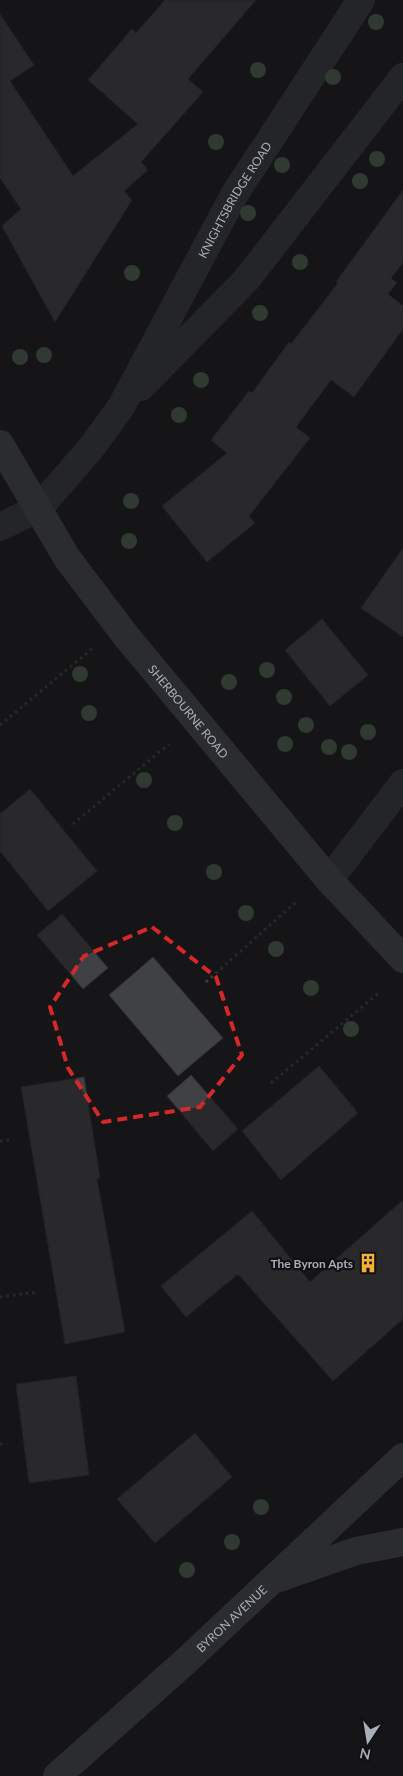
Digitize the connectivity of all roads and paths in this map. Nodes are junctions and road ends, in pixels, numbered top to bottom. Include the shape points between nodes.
1 (361, 0) edge
2 (403, 77) edge
3 (121, 407) junction
4 (0, 444) edge
5 (39, 508) junction
6 (0, 527) edge
7 (93, 648) dead end
8 (0, 725) edge
9 (169, 744) dead end
10 (403, 783) edge
11 (73, 824) dead end
12 (329, 880) junction
13 (296, 902) dead end
14 (403, 959) edge
15 (206, 982) dead end
16 (380, 992) dead end
17 (271, 1083) dead end
18 (9, 1140) dead end
19 (0, 1141) edge
20 (37, 1292) dead end
21 (0, 1297) edge
22 (7, 1443) dead end
23 (0, 1444) edge
24 (403, 1457) edge
25 (403, 1542) edge
26 (271, 1580) junction
27 (57, 1776) edge

1 - 3 street, KNIGHTSBRIDGE ROAD via 234,195
2 - 3 street, KNIGHTSBRIDGE ROAD via 248,279
3 - 5 street, KNIGHTSBRIDGE ROAD via 91,448
4 - 5 street, SHERBOURNE ROAD
5 - 6 street
5 - 12 street, SHERBOURNE ROAD via 67,558 126,636
7 - 8 path
9 - 11 path
10 - 12 street
12 - 14 street, SHERBOURNE ROAD
13 - 15 path
16 - 17 path
18 - 19 path
20 - 21 path
22 - 23 path
24 - 26 street, BYRON AVENUE
25 - 26 street via 356,1551
26 - 27 street, BYRON AVENUE

